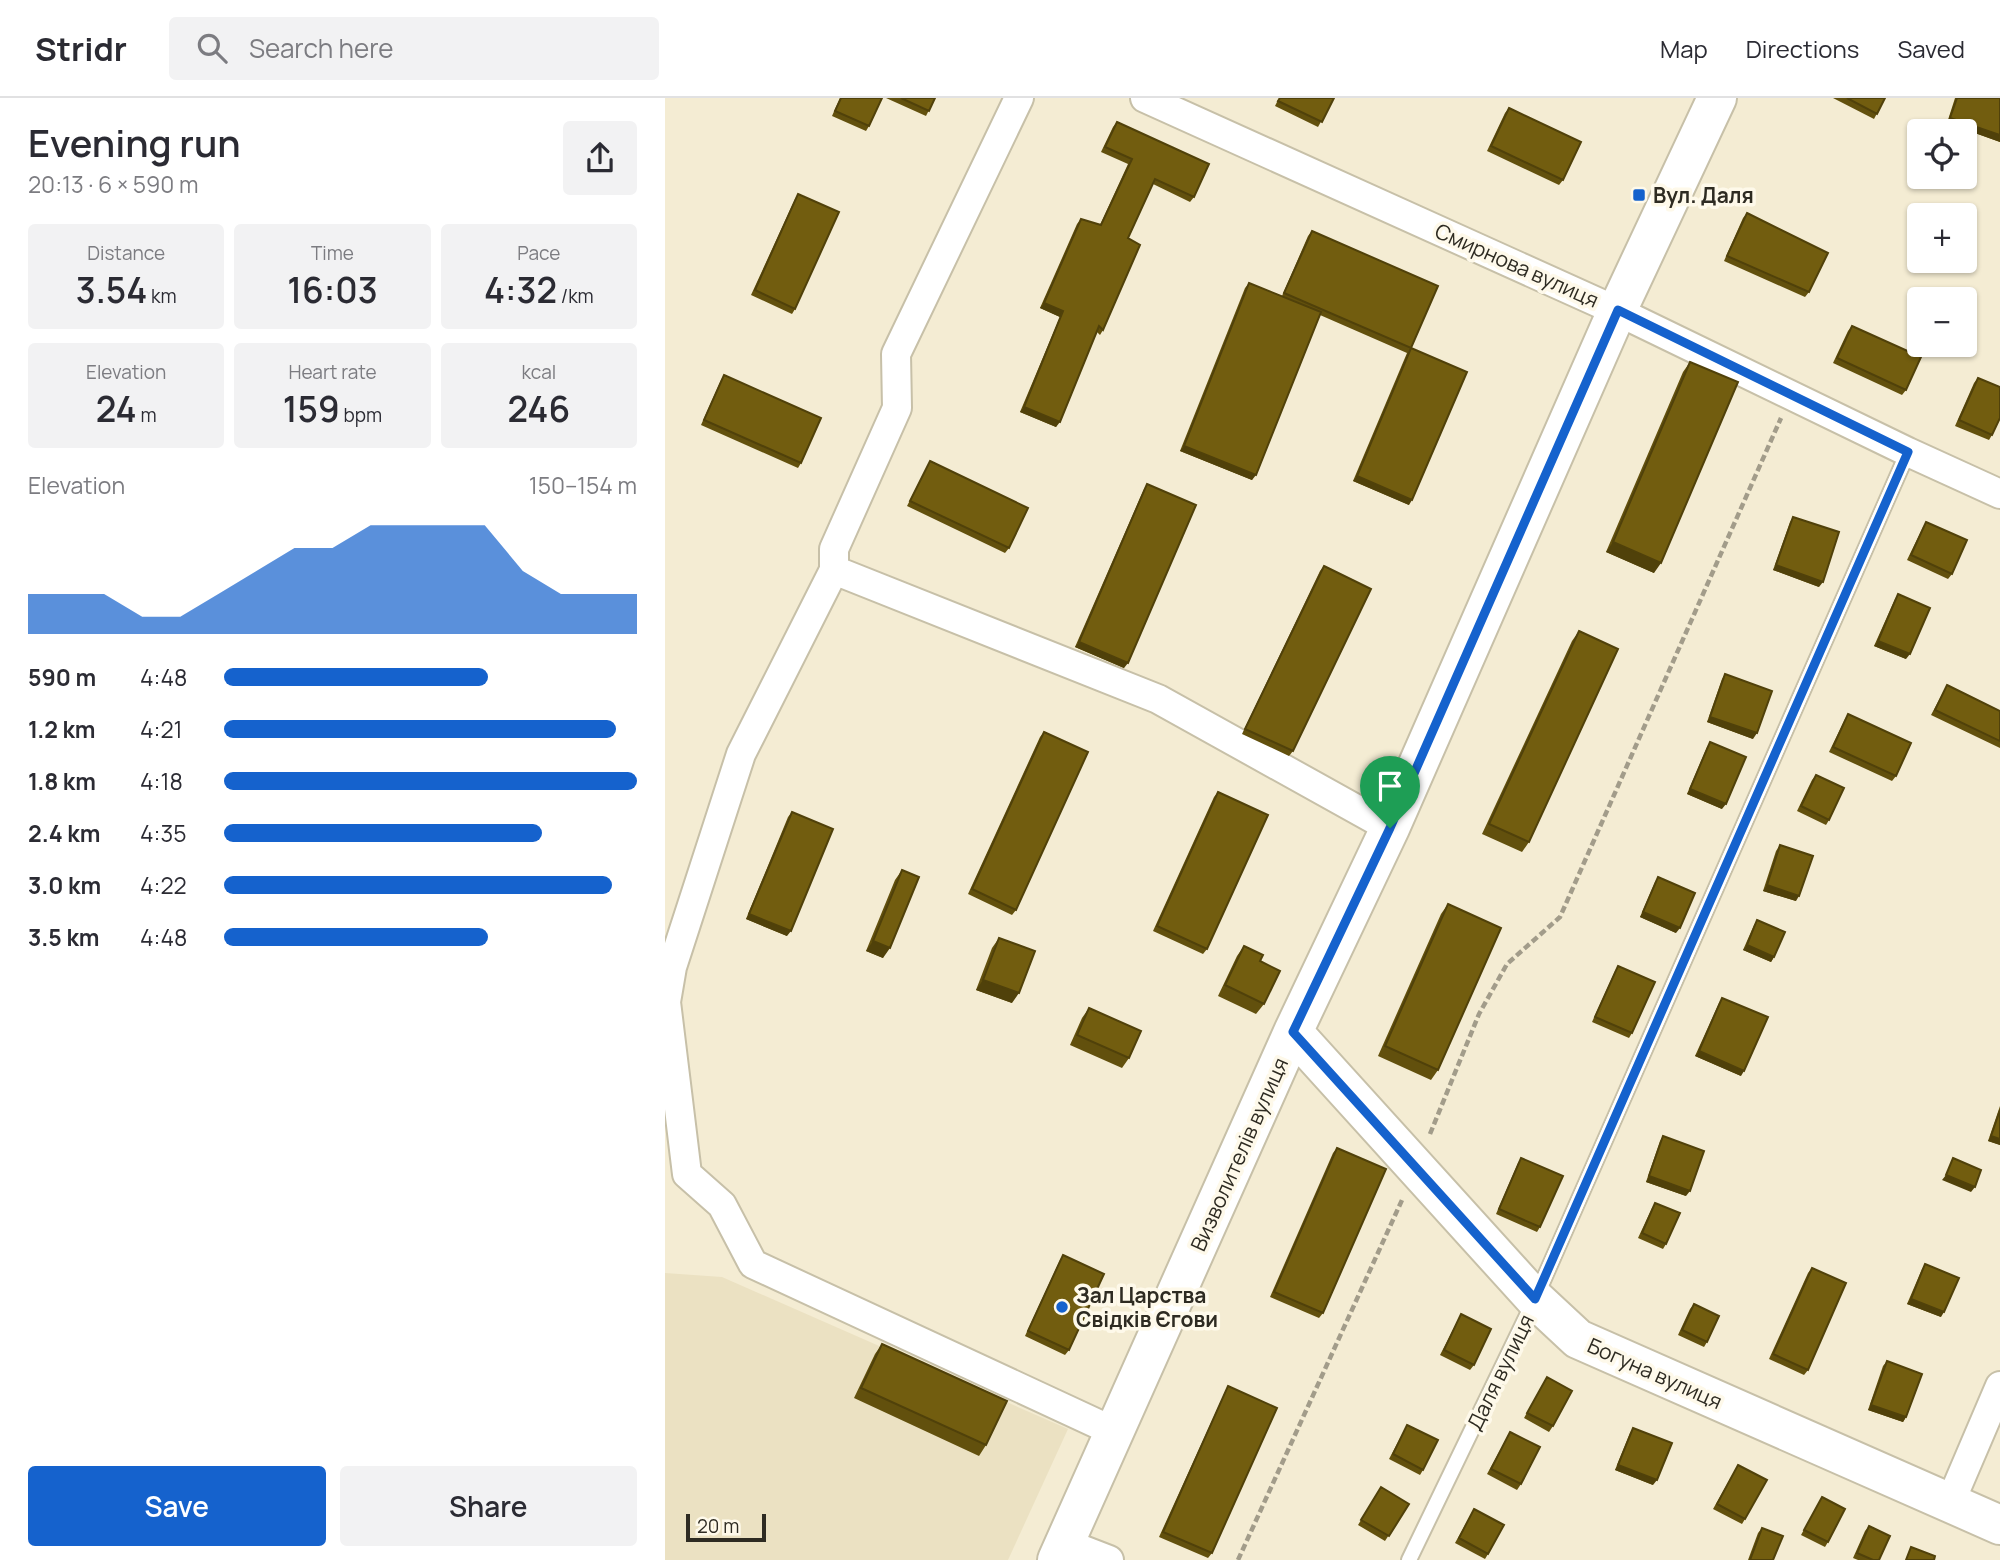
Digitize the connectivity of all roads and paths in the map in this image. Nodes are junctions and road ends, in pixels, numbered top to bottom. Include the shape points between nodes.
1 (1019, 98) edge
2 (1145, 98) edge
3 (1717, 98) edge
4 (1618, 310) junction
5 (1792, 395) junction
6 (1908, 452) junction
7 (2000, 494) edge
8 (834, 570) junction
9 (1390, 828) junction
10 (1293, 1032) junction
11 (1416, 1169) junction
12 (1535, 1299) junction
13 (2000, 1386) edge
14 (1115, 1432) junction
15 (1950, 1503) junction
16 (2000, 1525) edge
17 (1061, 1552) edge
18 (1109, 1560) edge
19 (1238, 1560) edge
20 (1409, 1560) edge

1 - 8 street via 896,354 897,408 834,549
2 - 4 street, Смирнова вулиця
3 - 4 street, Визволителів вулиця
4 - 5 street, Смирнова вулиця
4 - 9 street, Визволителів вулиця
5 - 6 street, Смирнова вулиця
5 - 11 path via 1560,917 1507,964 1479,1014
6 - 7 street, Смирнова вулиця
6 - 12 lane, Даля вулиця
8 - 9 street via 1158,699
8 - 14 street via 741,754 671,967 666,1002 687,1174 722,1205 753,1264
9 - 10 street, Визволителів вулиця
10 - 11 street, Богуна вулиця
10 - 14 street, Визволителів вулиця
11 - 12 street, Богуна вулиця
11 - 19 path
12 - 15 street, Богуна вулиця via 1578,1339
12 - 20 lane, Даля вулиця
13 - 15 street
14 - 17 street, Визволителів вулиця
15 - 16 street, Богуна вулиця
17 - 18 street

